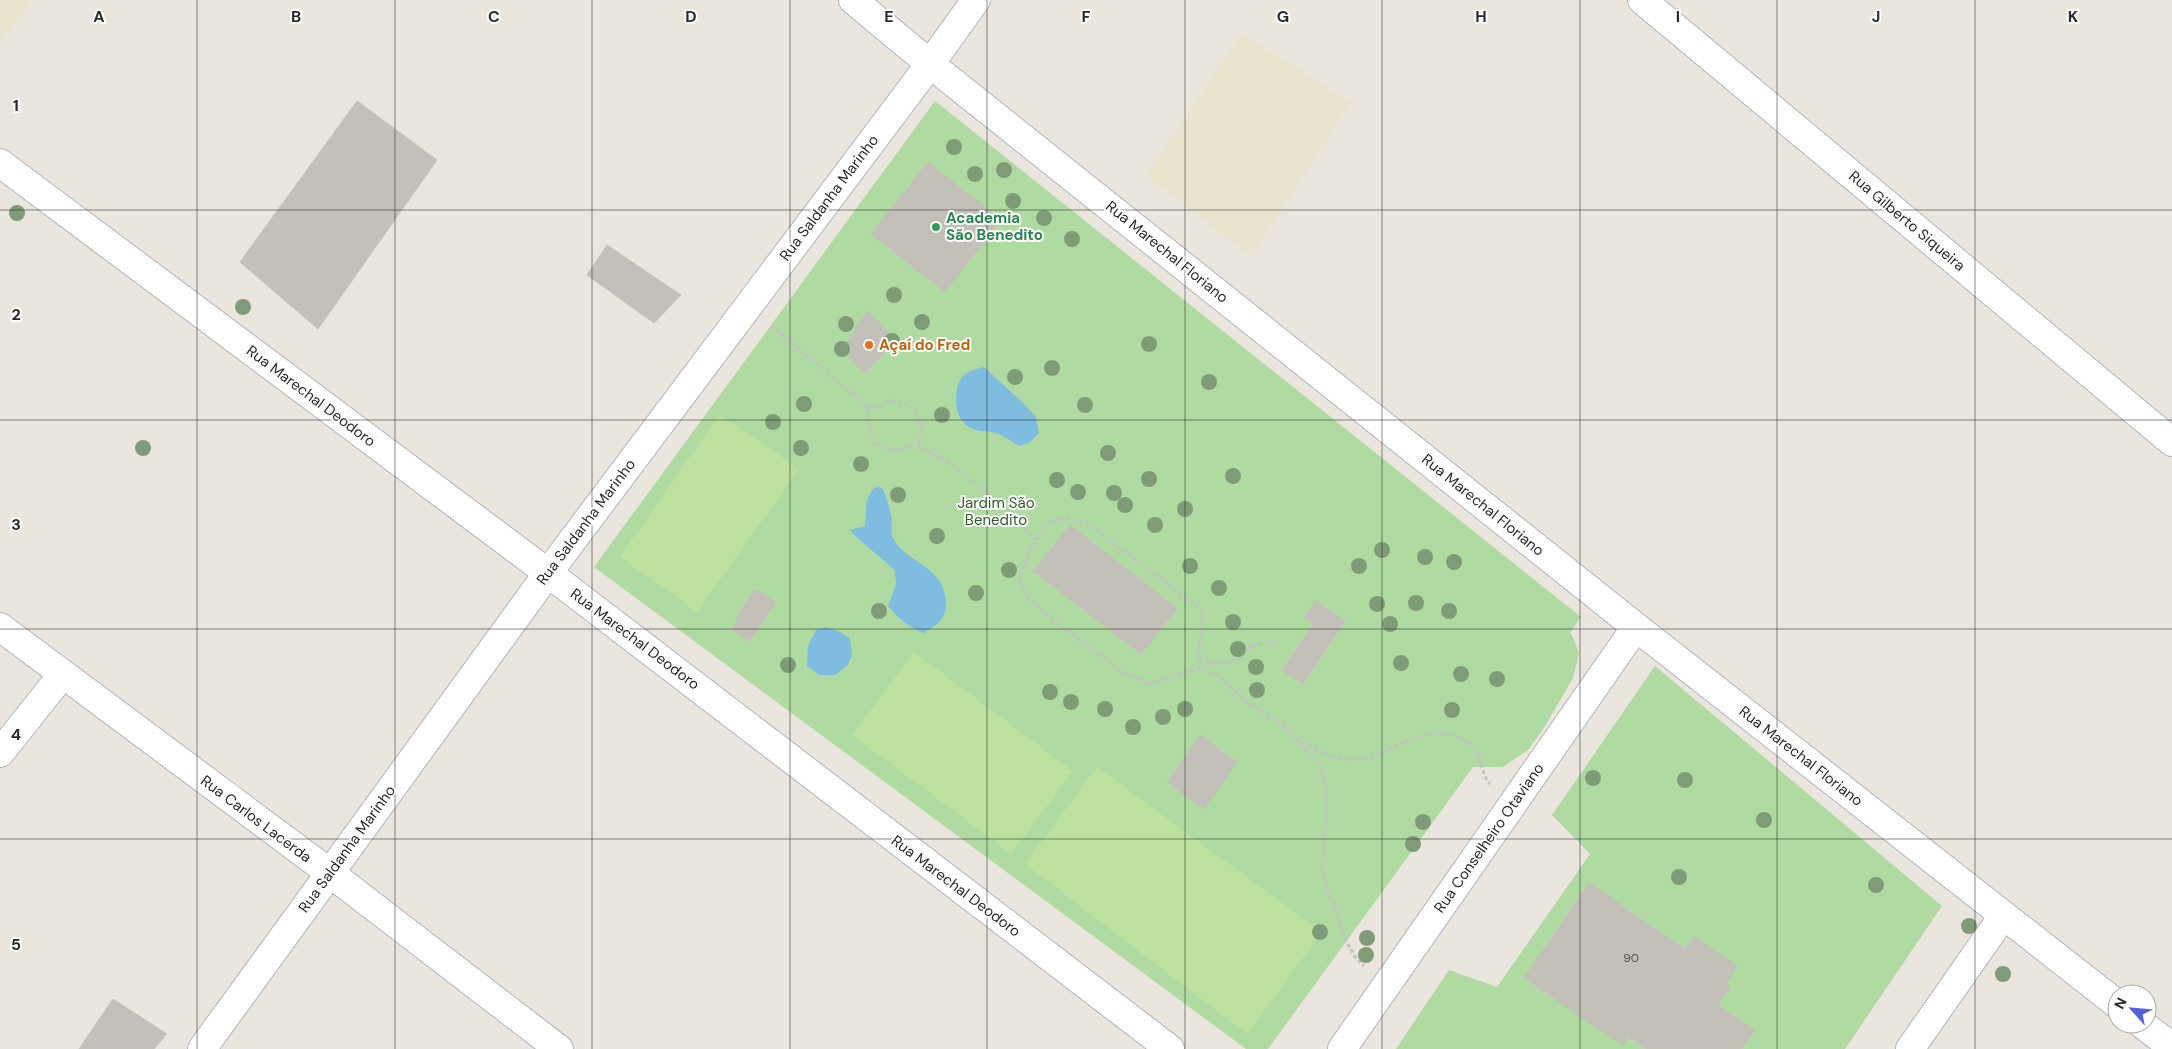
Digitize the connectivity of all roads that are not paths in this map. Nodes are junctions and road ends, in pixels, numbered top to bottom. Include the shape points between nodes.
1 (853, 0) edge
2 (976, 0) edge
3 (1642, 0) edge
4 (930, 64) junction
5 (0, 163) edge
6 (2172, 442) edge
7 (548, 573) junction
8 (0, 627) edge
9 (1636, 627) junction
10 (62, 675) junction
11 (0, 753) edge
12 (330, 873) junction
13 (2003, 916) junction
14 (2107, 996) edge
15 (2155, 1034) edge
16 (2172, 1047) edge
17 (202, 1049) edge
18 (559, 1049) edge
19 (1170, 1049) edge
20 (1342, 1049) edge
21 (1910, 1049) edge

1 - 4 street, Rua Marechal Floriano
2 - 4 street, Rua Saldanha Marinho
3 - 6 street, Rua Gilberto Siqueira
4 - 7 street, Rua Saldanha Marinho
4 - 9 street, Rua Marechal Floriano
5 - 7 street, Rua Marechal Deodoro
7 - 12 street, Rua Saldanha Marinho
7 - 19 street, Rua Marechal Deodoro
8 - 10 street, Rua Carlos Lacerda
9 - 13 street, Rua Marechal Floriano
9 - 20 street, Rua Conselheiro Otaviano
10 - 11 street
10 - 12 street, Rua Carlos Lacerda
12 - 17 street, Rua Saldanha Marinho
12 - 18 street, Rua Carlos Lacerda
13 - 14 street, Rua Marechal Floriano
13 - 21 street
15 - 16 street

